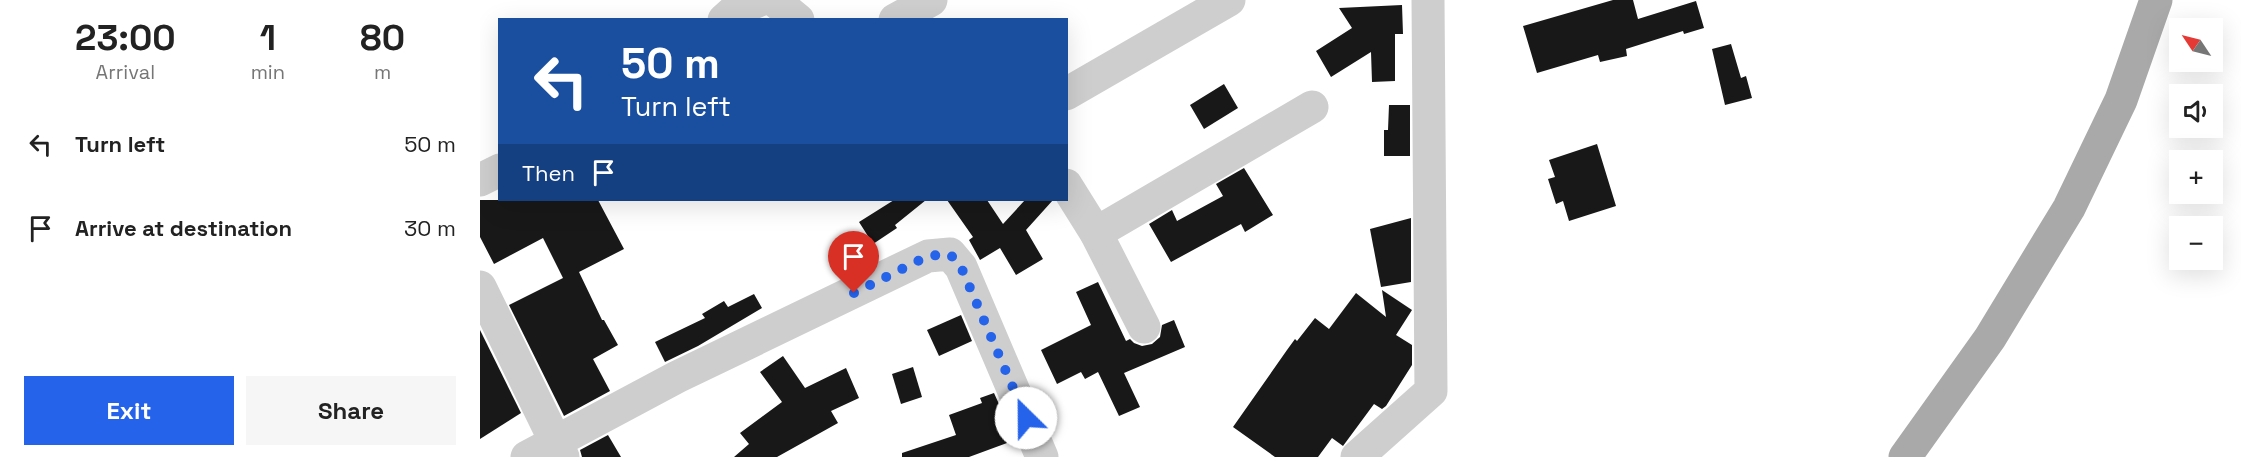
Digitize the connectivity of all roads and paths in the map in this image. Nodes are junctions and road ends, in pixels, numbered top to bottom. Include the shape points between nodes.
1 (760, 0) edge
2 (774, 0) edge
3 (931, 0) edge
4 (1229, 0) edge
5 (1428, 0) edge
6 (2156, 0) edge
7 (725, 18) edge
8 (796, 18) edge
9 (899, 18) edge
10 (1068, 93) edge
11 (1312, 107) dead end
12 (498, 171) edge
13 (480, 180) edge
14 (1068, 188) edge
15 (1096, 233) junction
16 (480, 287) edge
17 (1144, 327) dead end
18 (548, 452) edge
19 (1042, 457) edge
20 (1357, 457) edge
21 (1905, 457) edge

1 - 7 street
2 - 8 street
3 - 9 street
4 - 10 street
5 - 20 street via 1431,391
6 - 21 main road via 2121,100 2069,208 1990,338
11 - 15 street
12 - 13 street
14 - 15 street
15 - 17 street
16 - 18 street
18 - 19 street via 677,377 928,256 950,254 961,267

